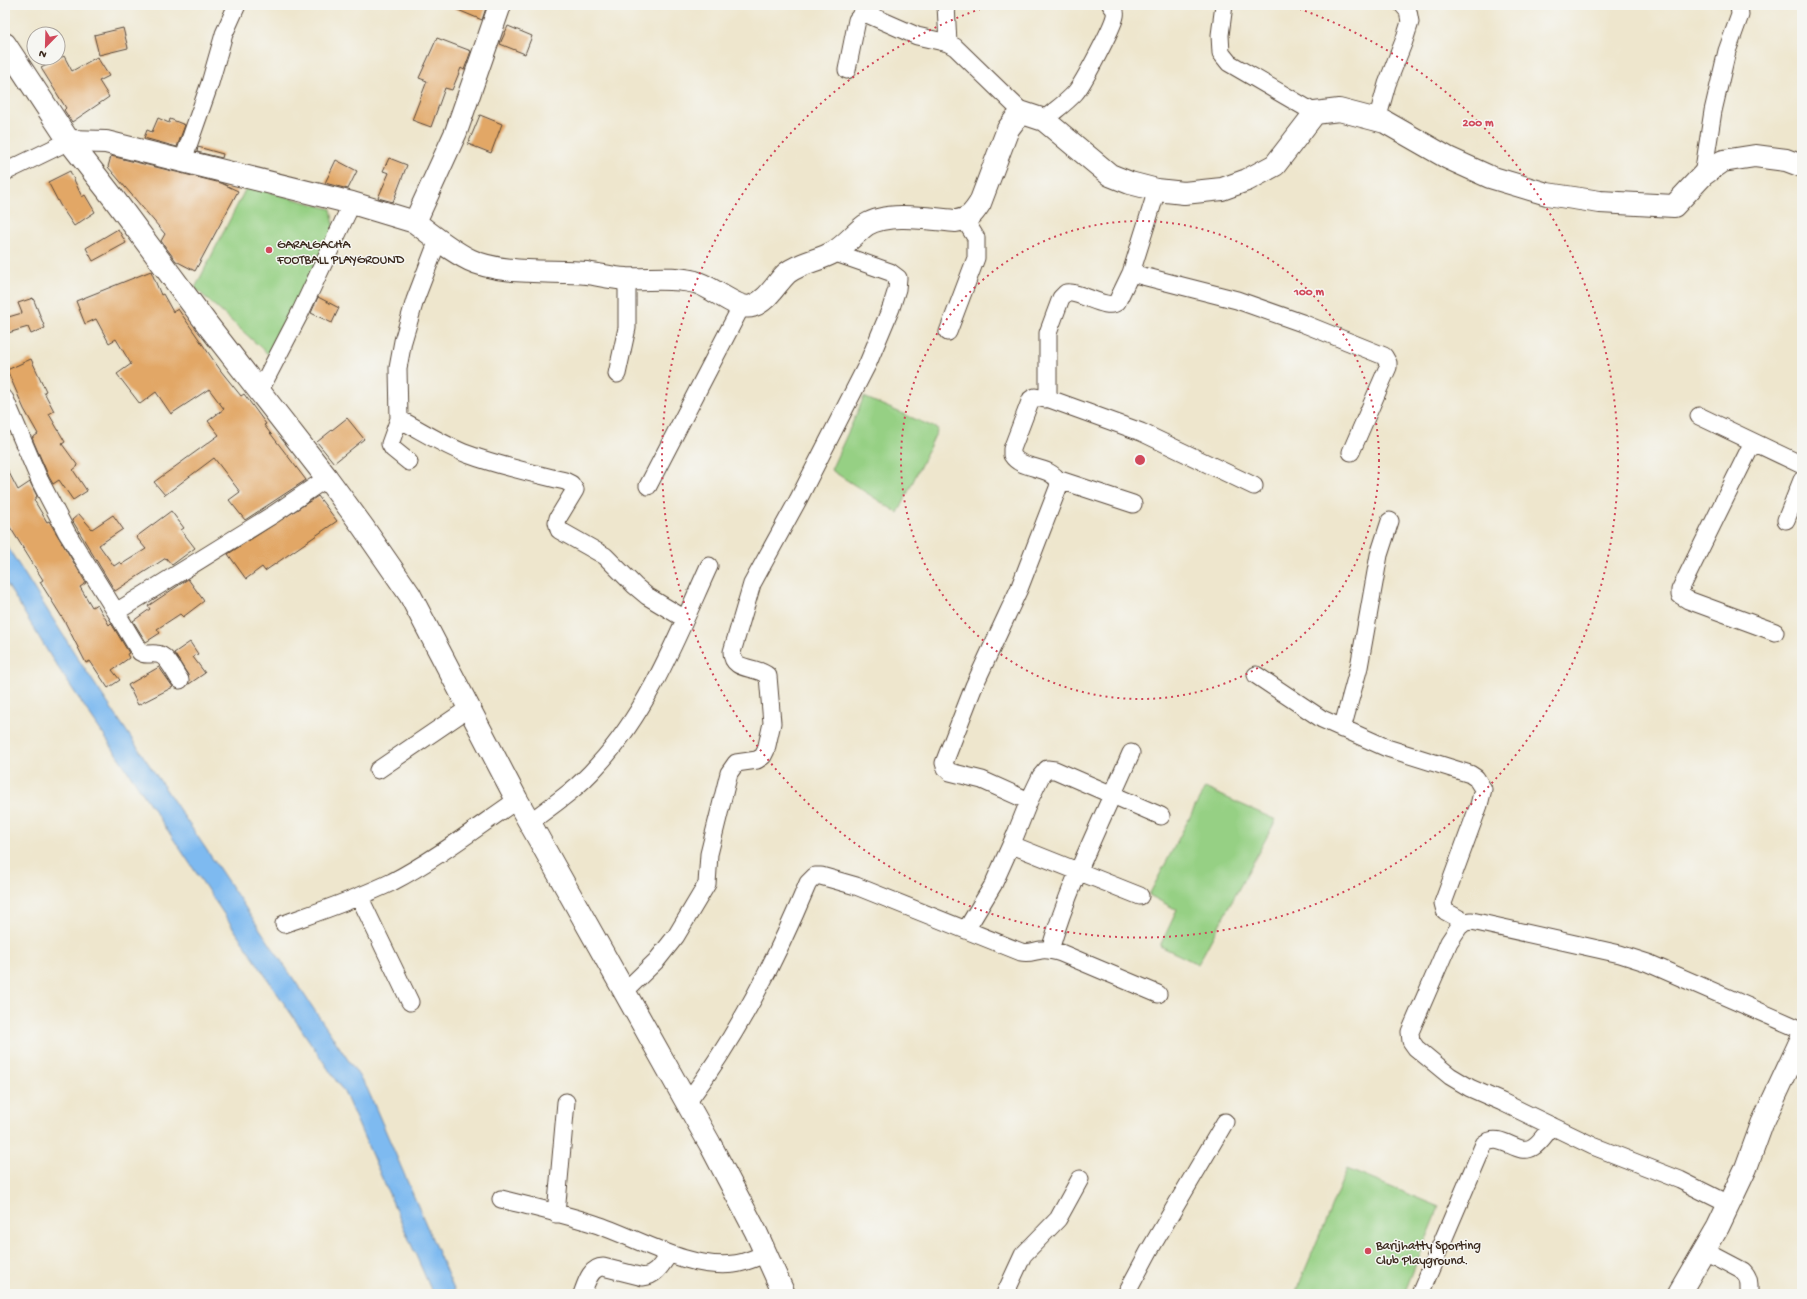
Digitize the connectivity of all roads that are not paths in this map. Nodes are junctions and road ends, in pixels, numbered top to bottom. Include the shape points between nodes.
1 (237, 5) edge
2 (500, 5) edge
3 (946, 5) edge
4 (1111, 5) edge
5 (1224, 5) edge
6 (1403, 5) edge
7 (1739, 5) edge
8 (948, 43) junction
9 (5, 44) edge
10 (847, 70) dead end
11 (1023, 113) junction
12 (1315, 113) junction
13 (1044, 120) junction
14 (1377, 120) junction
15 (69, 141) junction
16 (183, 160) junction
17 (1802, 166) edge
18 (5, 172) edge
19 (1704, 175) junction
20 (1157, 190) junction
21 (352, 203) junction
22 (965, 220) junction
23 (415, 222) junction
24 (438, 240) junction
25 (834, 252) junction
26 (1130, 274) junction
27 (627, 279) junction
28 (742, 306) junction
29 (948, 332) dead end
30 (617, 374) dead end
31 (260, 390) junction
32 (1047, 398) junction
33 (5, 399) edge
34 (1699, 416) dead end
35 (399, 419) junction
36 (1754, 442) junction
37 (1351, 452) dead end
38 (409, 462) dead end
39 (1802, 465) edge
40 (327, 478) junction
41 (1057, 479) junction
42 (1802, 480) edge
43 (648, 486) dead end
44 (1254, 486) dead end
45 (1133, 504) dead end
46 (1786, 520) dead end
47 (1390, 521) dead end
48 (708, 566) dead end
49 (116, 612) junction
50 (684, 619) junction
51 (1775, 632) dead end
52 (1256, 675) dead end
53 (180, 680) dead end
54 (469, 708) junction
55 (1342, 729) junction
56 (1131, 753) dead end
57 (378, 770) dead end
58 (1113, 795) junction
59 (517, 800) junction
60 (1028, 801) junction
61 (1161, 816) dead end
62 (530, 822) junction
63 (1012, 844) junction
64 (1078, 871) junction
65 (359, 896) junction
66 (1140, 896) dead end
67 (1465, 922) junction
68 (284, 924) dead end
69 (966, 930) junction
70 (1050, 950) junction
71 (624, 992) junction
72 (1158, 994) dead end
73 (410, 1002) dead end
74 (1802, 1030) edge
75 (1802, 1038) edge
76 (566, 1102) dead end
77 (687, 1103) junction
78 (1225, 1122) dead end
79 (1552, 1126) junction
80 (1080, 1179) dead end
81 (500, 1199) dead end
82 (1728, 1204) junction
83 (556, 1214) junction
84 (1705, 1251) junction
85 (669, 1254) junction
86 (766, 1254) junction
87 (582, 1294) edge
88 (784, 1294) edge
89 (1005, 1294) edge
90 (1126, 1294) edge
91 (1420, 1294) edge
92 (1679, 1294) edge
93 (1749, 1294) edge

1 - 16 street via 224,34
2 - 23 street via 456,132
3 - 8 street
4 - 13 street via 1116,15 1084,78 1075,93
5 - 12 street via 1220,35 1221,53 1229,63
6 - 14 street via 1408,11 1410,22 1387,84
7 - 19 street via 1740,15 1727,52 1713,112
8 - 10 street via 917,36 876,17 861,15 857,20
8 - 11 street
9 - 15 street
11 - 13 street
11 - 22 street via 1008,129 980,203 973,214
12 - 14 street via 1339,110
12 - 20 street via 1275,165 1247,180 1222,189 1184,193
13 - 20 street via 1110,175
14 - 19 street via 1490,177 1547,194 1600,202 1674,206
15 - 16 street via 106,142
15 - 18 street
15 - 31 street
16 - 21 street
17 - 19 street via 1786,160 1755,156 1723,161
20 - 26 street
21 - 23 street
21 - 31 street
22 - 25 street via 894,217 878,220 867,225
22 - 29 street via 976,238 976,258
23 - 24 street
24 - 27 street via 471,261 489,266 588,273
24 - 35 street via 415,300 400,355
25 - 28 street via 821,259 801,264 786,274 763,300 752,307
25 - 71 street via 890,272 898,278 898,289 868,363 752,584 743,609 732,658 738,664 768,676 772,723 766,750 757,760 732,766 709,854 707,884 676,936 657,960
26 - 32 street via 1115,304 1108,305 1075,293 1066,293 1061,298 1048,332
26 - 37 street via 1236,300 1384,356 1388,367
27 - 28 street via 679,279 695,282 707,285
27 - 30 street via 627,328
28 - 43 street
31 - 40 street
32 - 41 street via 1031,399 1012,455 1018,461 1048,471
32 - 44 street via 1141,432
33 - 49 street via 28,455 67,533
34 - 36 street
35 - 38 street via 390,444
35 - 50 street via 468,454 571,484 575,490 558,518 559,530 605,556 635,586
36 - 39 street
36 - 51 street via 1680,594 1688,600
40 - 49 street
40 - 54 street via 410,595
41 - 45 street
41 - 60 street via 1059,482 1056,495 1019,589 974,686 944,763 950,772 982,780
42 - 46 street
47 - 55 street via 1379,555 1358,667
48 - 50 street
49 - 53 street via 140,652 163,656
50 - 62 street via 662,670 614,744 597,766 556,804
52 - 55 street via 1306,709
54 - 57 street
54 - 59 street
55 - 67 street via 1387,748 1461,770 1481,783 1483,789 1479,805 1443,903 1445,911
56 - 58 street
58 - 60 street via 1051,769 1044,771 1040,776
58 - 61 street
58 - 64 street
59 - 62 street
59 - 65 street via 431,859
60 - 63 street
62 - 71 street
63 - 64 street
63 - 69 street via 993,885
64 - 66 street
64 - 70 street
65 - 68 street via 338,906
65 - 73 street
67 - 74 street via 1485,922 1620,954 1648,963
67 - 79 street via 1449,942 1410,1032 1411,1041 1450,1076
69 - 70 street via 1027,954
69 - 77 street via 856,886 815,876 808,883 747,1012 724,1051
70 - 72 street
71 - 77 street
75 - 82 street
76 - 83 street
77 - 86 street
78 - 90 street
79 - 82 street via 1593,1146 1680,1180
79 - 91 street via 1533,1147 1528,1149 1492,1139 1484,1144
80 - 89 street via 1058,1219 1024,1255
81 - 83 street
82 - 84 street
83 - 85 street via 595,1224
84 - 92 street
84 - 93 street via 1743,1271 1749,1280
85 - 86 street via 722,1266
85 - 87 street via 648,1277 603,1267 597,1268
86 - 88 street

